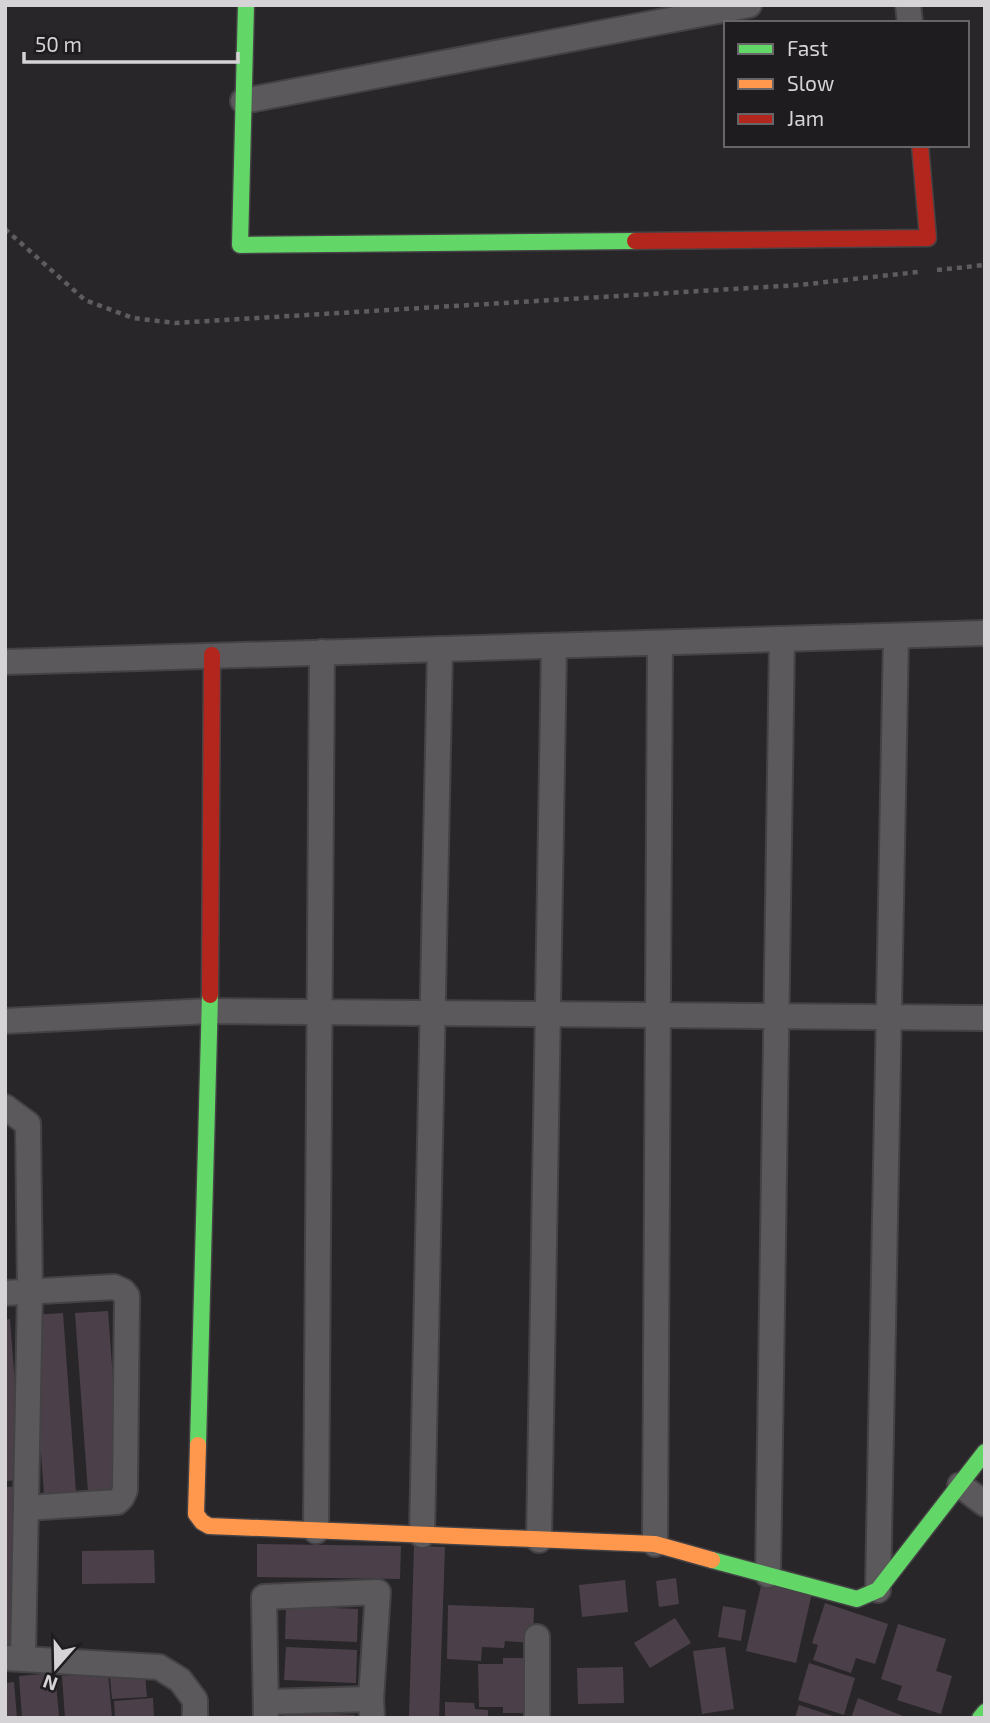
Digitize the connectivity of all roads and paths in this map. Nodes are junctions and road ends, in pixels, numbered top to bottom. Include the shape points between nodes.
1 (246, 5) edge
2 (749, 5) edge
3 (243, 102) junction
4 (920, 147) edge
5 (5, 229) edge
6 (985, 265) edge
7 (932, 271) dead end
8 (918, 272) dead end
9 (985, 633) edge
10 (896, 636) junction
11 (782, 639) junction
12 (660, 643) junction
13 (554, 646) junction
14 (440, 649) junction
15 (322, 652) junction
16 (212, 655) junction
17 (5, 662) edge
18 (210, 1011) junction
19 (320, 1012) junction
20 (432, 1013) junction
21 (548, 1014) junction
22 (658, 1015) junction
23 (776, 1016) junction
24 (889, 1017) junction
25 (985, 1018) edge
26 (5, 1021) edge
27 (5, 1107) edge
28 (30, 1292) junction
29 (5, 1293) edge
30 (985, 1452) edge
31 (960, 1485) junction
32 (985, 1504) edge
33 (26, 1508) junction
34 (316, 1531) junction
35 (422, 1535) junction
36 (539, 1539) junction
37 (655, 1544) junction
38 (768, 1575) junction
39 (878, 1590) junction
40 (537, 1637) dead end
41 (14, 1658) edge
42 (371, 1709) edge
43 (266, 1710) edge
44 (985, 1712) edge
45 (195, 1718) edge
46 (537, 1718) edge
47 (980, 1718) edge

1 - 3 street
2 - 3 street
3 - 4 street via 240,245 928,238
5 - 8 path via 85,300 133,318 175,323 799,285
6 - 7 path
9 - 10 street
10 - 11 street
10 - 24 street
11 - 12 street
11 - 23 street
12 - 13 street
12 - 22 street
13 - 14 street
13 - 21 street
14 - 15 street
14 - 20 street
15 - 16 street
15 - 19 street
16 - 17 street
16 - 18 street
18 - 19 street
18 - 26 street
18 - 34 street via 196,1514 209,1526
19 - 20 street
19 - 34 street
20 - 21 street
20 - 35 street
21 - 22 street
21 - 36 street
22 - 23 street
22 - 37 street
23 - 24 street
23 - 38 street
24 - 25 street
24 - 39 street
27 - 28 street via 28,1124
28 - 29 street
28 - 33 street
28 - 33 street via 114,1287 127,1296 125,1490 117,1502
30 - 31 street
31 - 32 street
31 - 39 street
33 - 41 street
34 - 35 street
35 - 36 street
36 - 37 street
37 - 38 street
38 - 39 street via 857,1599
40 - 46 street
41 - 45 street via 159,1667 180,1680 195,1700
42 - 43 street
42 - 43 street via 378,1592 264,1597
44 - 47 street

